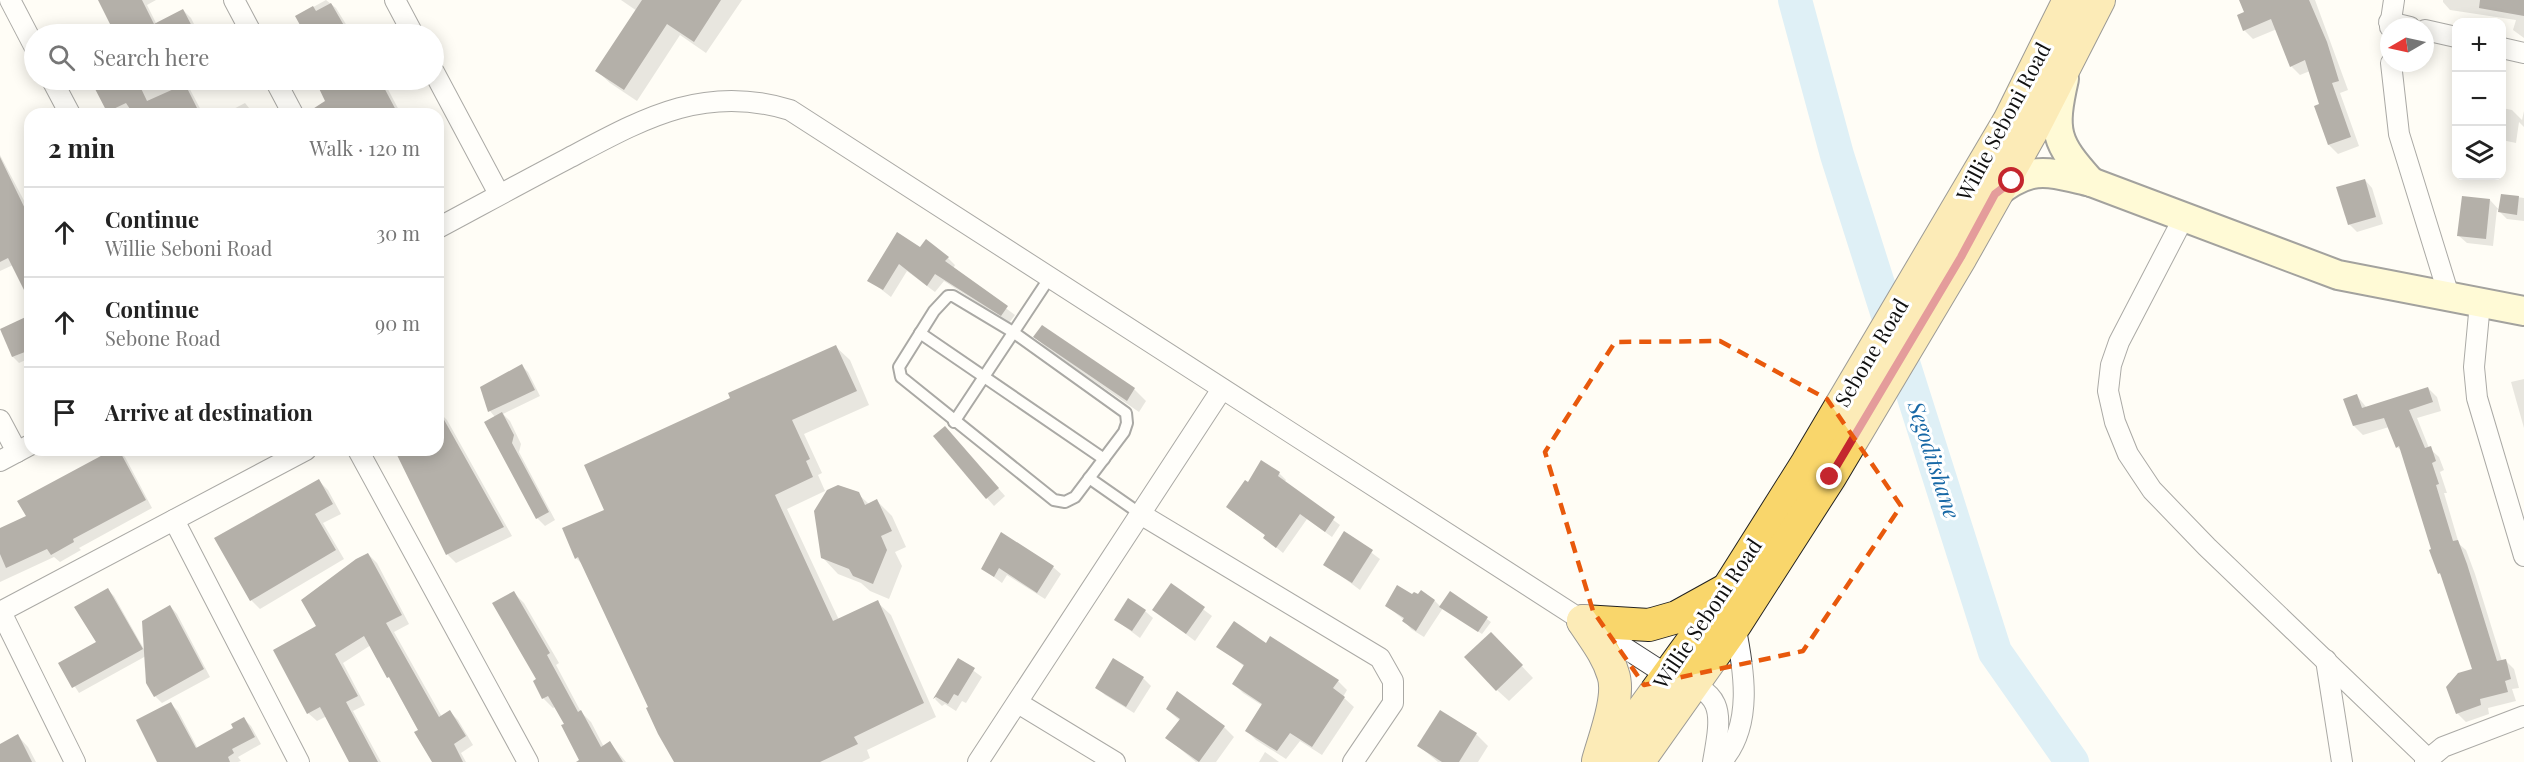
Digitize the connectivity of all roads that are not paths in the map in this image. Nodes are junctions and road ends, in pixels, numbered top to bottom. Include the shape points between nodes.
1 (10, 0) edge
2 (234, 0) edge
3 (395, 0) edge
4 (2069, 0) edge
5 (2099, 0) edge
6 (2394, 0) edge
7 (2390, 18) edge
8 (247, 24) edge
9 (408, 24) edge
10 (24, 27) edge
11 (2434, 32) edge
12 (2452, 37) edge
13 (2506, 49) edge
14 (2524, 53) edge
15 (2068, 62) junction
16 (2392, 72) edge
17 (57, 90) edge
18 (280, 90) edge
19 (444, 90) edge
20 (67, 108) edge
21 (290, 108) edge
22 (2091, 182) junction
23 (499, 194) junction
24 (1995, 194) junction
25 (2184, 217) junction
26 (444, 225) edge
27 (1949, 250) junction
28 (1050, 277) junction
29 (2450, 299) junction
30 (2480, 303) junction
31 (2524, 311) edge
32 (1013, 332) junction
33 (920, 333) junction
34 (984, 376) junction
35 (1222, 389) junction
36 (0, 420) edge
37 (954, 422) junction
38 (16, 453) edge
39 (295, 456) edge
40 (361, 456) edge
41 (1104, 459) junction
42 (1818, 470) junction
43 (1089, 478) junction
44 (1142, 514) junction
45 (174, 520) junction
46 (2524, 556) edge
47 (1727, 589) junction
48 (1, 612) edge
49 (1583, 621) junction
50 (1735, 625) junction
51 (2326, 660) junction
52 (1680, 679) junction
53 (1018, 703) junction
54 (2524, 716) edge
55 (2426, 760) edge
56 (75, 762) edge
57 (299, 762) edge
58 (528, 762) edge
59 (978, 762) edge
60 (1115, 762) edge
61 (1353, 762) edge
62 (1598, 762) edge
63 (1605, 762) edge
64 (1638, 762) edge
65 (1713, 762) edge
66 (1721, 762) edge
67 (2342, 762) edge

1 - 10 street
2 - 8 street
3 - 9 street
4 - 27 main road, Willie Seboni Road
5 - 15 main road, Willie Seboni Road
6 - 7 street
11 - 12 street
13 - 14 street
15 - 22 street via 2057,110 2058,131 2067,156
15 - 24 main road, Willie Seboni Road
16 - 29 street via 2400,134
17 - 20 street
18 - 21 street
19 - 23 street
22 - 24 street via 2036,172 2018,177
22 - 25 street
23 - 26 street
23 - 28 street via 646,118 687,105 764,101 812,122
24 - 27 main road, Willie Seboni Road
25 - 29 street via 2338,275
25 - 51 street via 2119,342 2108,391 2115,422 2128,454 2152,490
27 - 42 main road, Sebone Road
28 - 32 lane
28 - 35 street
29 - 30 street
30 - 31 street
30 - 46 street via 2474,367 2477,398
32 - 33 lane via 948,296
32 - 34 lane
32 - 41 lane via 1125,413 1124,432
33 - 34 lane
33 - 37 lane via 899,372
34 - 37 lane
34 - 41 lane
35 - 44 street
35 - 49 street
36 - 38 street
37 - 43 lane via 1054,501 1065,502 1074,497
39 - 45 street
40 - 58 street
41 - 43 lane
42 - 47 main road, Willie Seboni Road
42 - 50 main road, Willie Seboni Road
43 - 44 lane
44 - 53 street
44 - 61 street via 1380,658 1393,681 1393,703
45 - 48 street
45 - 57 street
47 - 49 main road via 1664,622 1649,625
47 - 52 main road, Willie Seboni Road
48 - 56 street
49 - 52 street
49 - 62 main road via 1615,676 1613,703
50 - 52 main road, Willie Seboni Road
50 - 66 street via 1742,666 1743,715 1730,752
51 - 55 street
51 - 67 street
52 - 63 main road, Willie Seboni Road
52 - 64 main road, Willie Seboni Road
52 - 65 street via 1708,693 1715,702 1719,714
53 - 59 street
53 - 60 street
54 - 55 street via 2443,747

